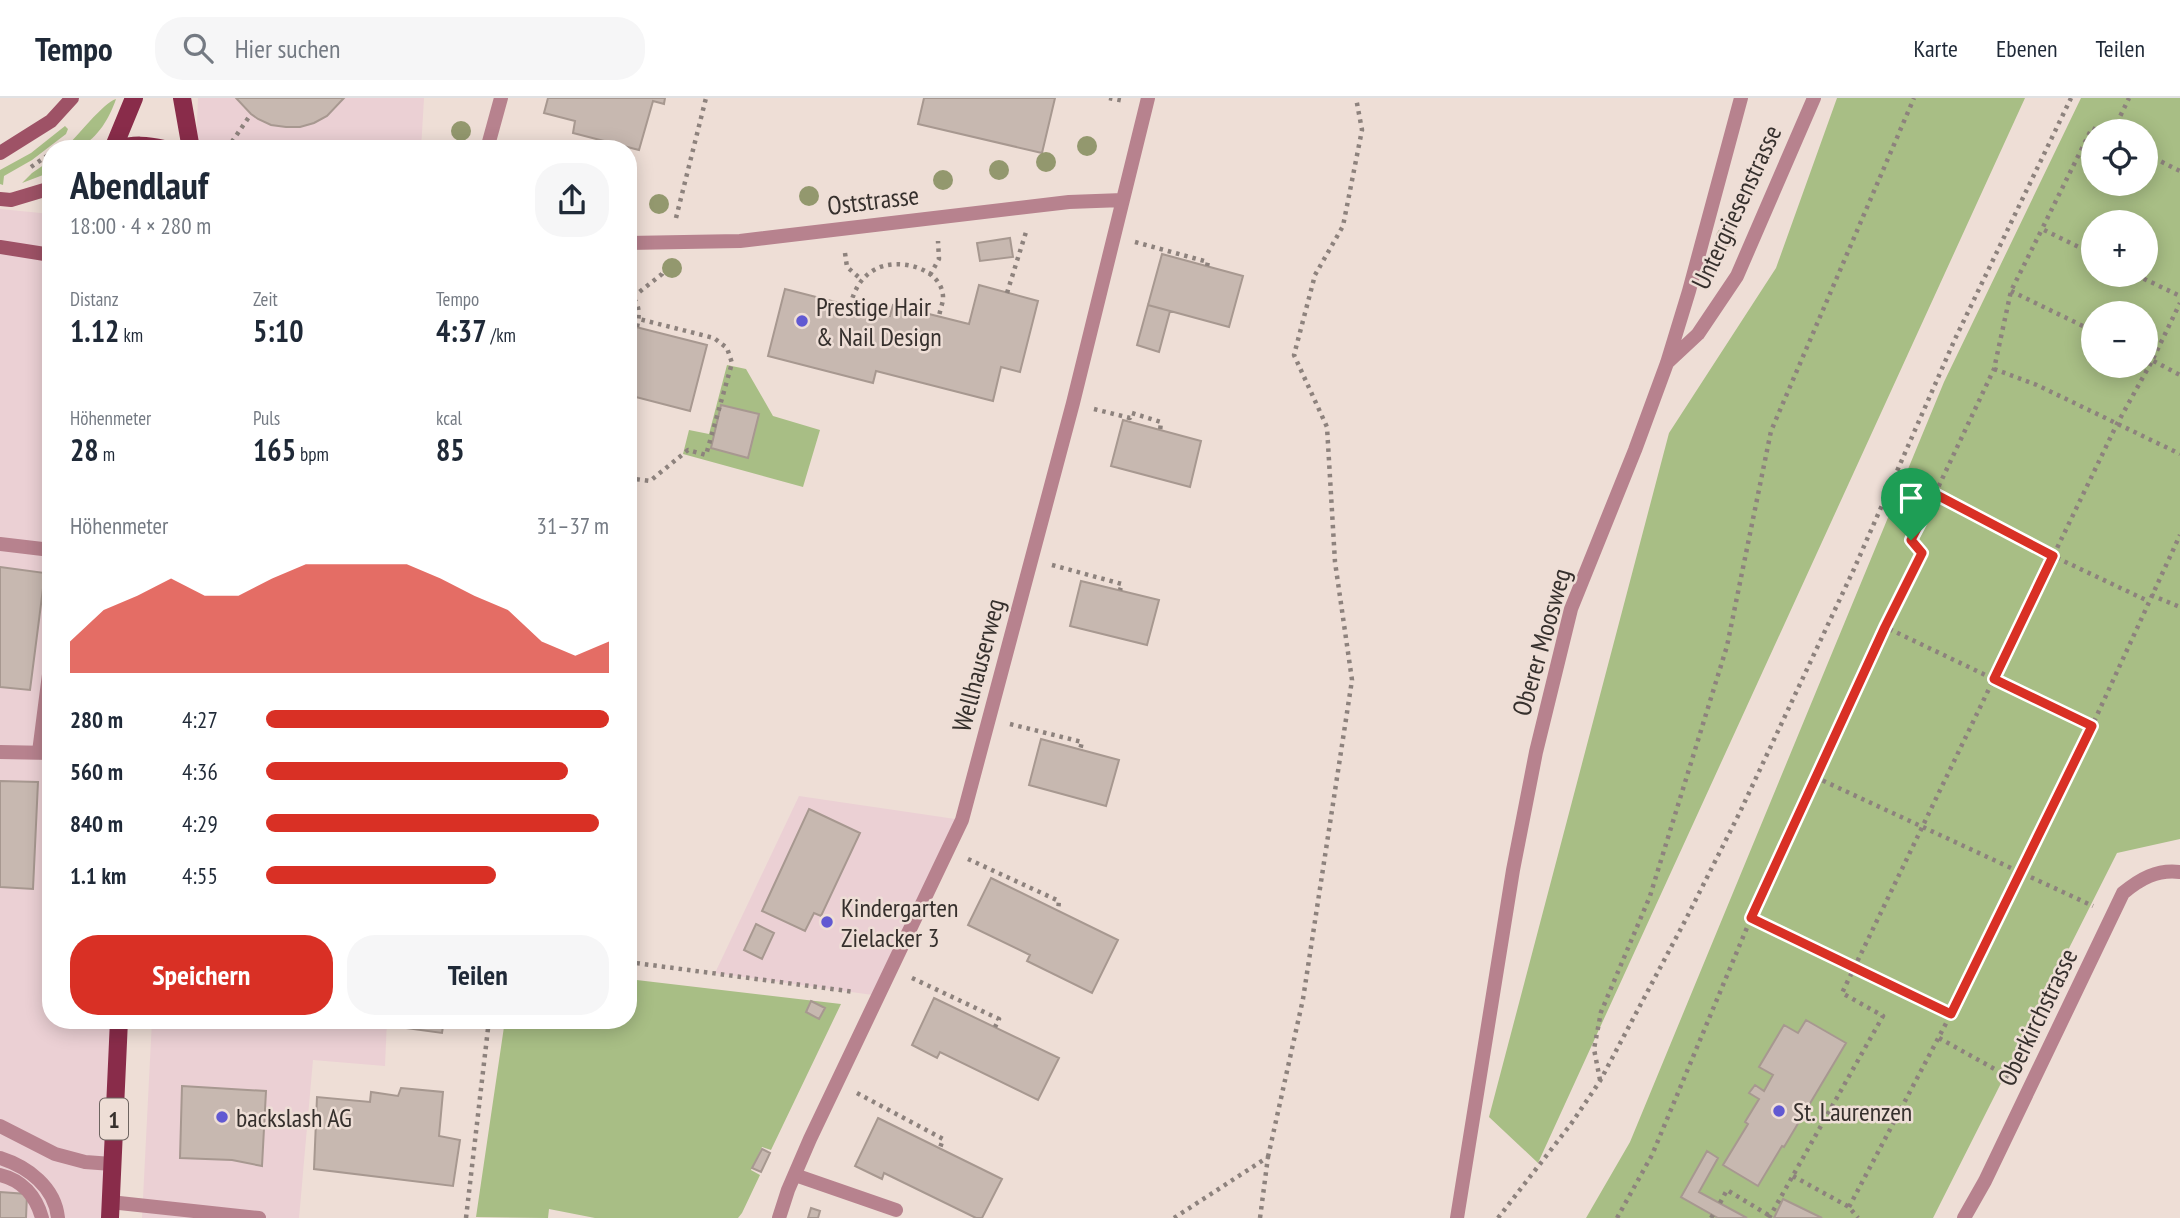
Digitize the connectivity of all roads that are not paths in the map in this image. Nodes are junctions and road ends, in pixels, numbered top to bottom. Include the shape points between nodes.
1 (72, 98) edge
2 (134, 98) edge
3 (182, 98) edge
4 (501, 98) edge
5 (1149, 98) edge
6 (1741, 98) edge
7 (1814, 98) edge
8 (118, 140) edge
9 (189, 140) edge
10 (489, 140) edge
11 (0, 153) edge
12 (42, 191) edge
13 (0, 199) edge
14 (1123, 200) junction
15 (637, 243) edge
16 (0, 247) edge
17 (42, 254) edge
18 (1667, 363) junction
19 (0, 544) edge
20 (42, 549) edge
21 (0, 752) edge
22 (42, 753) edge
23 (2180, 872) edge
24 (119, 1029) edge
25 (0, 1126) edge
26 (0, 1158) edge
27 (112, 1164) junction
28 (0, 1175) edge
29 (795, 1175) junction
30 (110, 1210) edge
31 (896, 1210) dead end
32 (42, 1218) edge
33 (58, 1218) edge
34 (259, 1218) edge
35 (779, 1218) edge
36 (1457, 1218) edge
37 (1965, 1218) edge

1 - 11 main road via 51,121
2 - 8 main road
3 - 9 main road
4 - 10 street
5 - 14 street, Wellhauserweg
6 - 18 street, Oberer Moosweg
7 - 18 street, Untergriesenstrasse via 1737,276 1699,334
12 - 13 main road
14 - 15 street, Oststrasse via 1069,202 740,241
14 - 29 street, Wellhauserweg via 962,820
16 - 17 main road
18 - 36 street, Oberer Moosweg via 1571,609 1513,870
19 - 20 street
21 - 22 street
23 - 37 street, Oberkirchstrasse via 2152,874 2123,894
24 - 27 main road, 1
25 - 27 street via 55,1154
26 - 33 street via 39,1181 52,1197
27 - 30 main road, 1
28 - 32 street via 27,1190
29 - 31 street
29 - 35 street, Wellhauserweg
30 - 34 street

